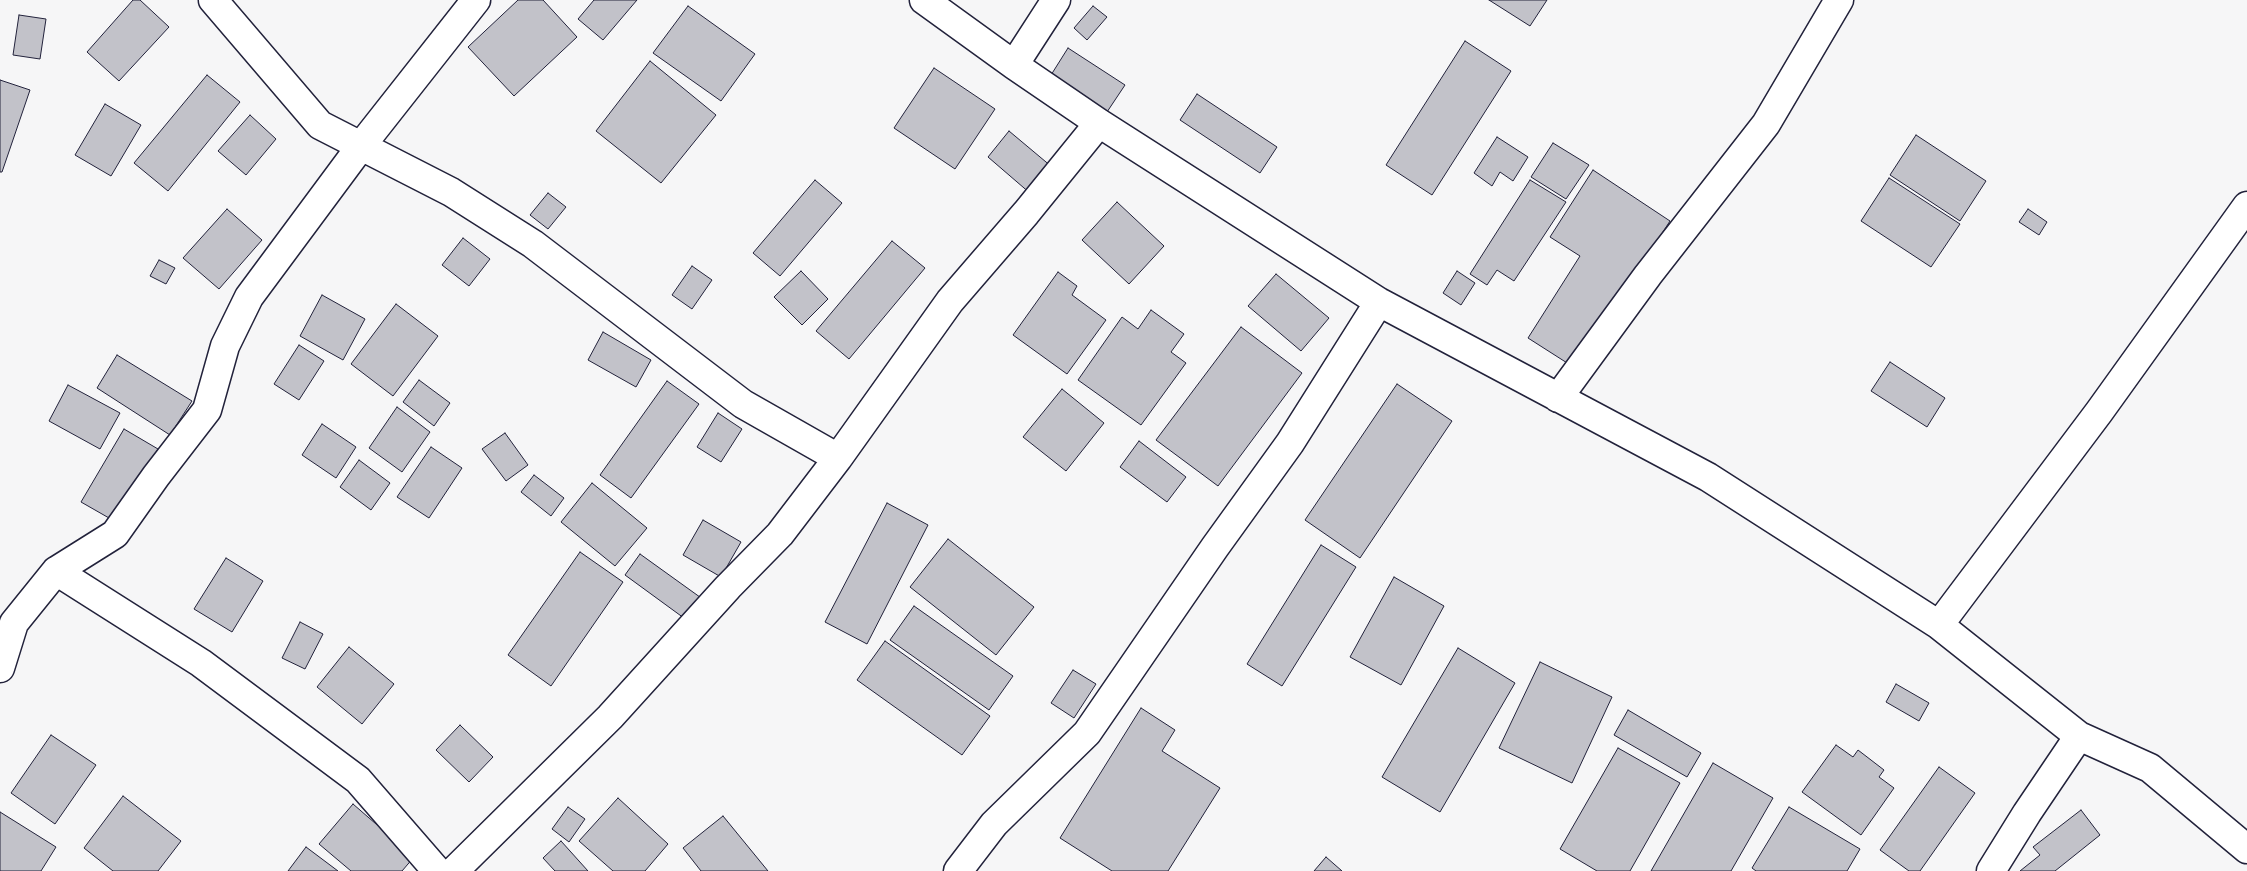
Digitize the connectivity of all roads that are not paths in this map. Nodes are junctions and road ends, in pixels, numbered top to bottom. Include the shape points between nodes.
1 (213, 0) edge
2 (476, 0) edge
3 (924, 0) edge
4 (1056, 0) edge
5 (1840, 0) edge
6 (1014, 65) junction
7 (1099, 122) junction
8 (361, 146) junction
9 (2247, 206) edge
10 (1379, 302) junction
11 (1558, 398) junction
12 (838, 458) junction
13 (56, 571) junction
14 (1939, 625) junction
15 (0, 668) edge
16 (2079, 736) junction
17 (2247, 849) edge
18 (437, 871) edge
19 (454, 871) edge
20 (958, 871) edge
21 (1991, 871) edge

1 - 8 street via 320,125
2 - 8 street
3 - 6 street
4 - 6 street
5 - 11 street via 1766,124 1648,274
6 - 7 street
7 - 10 street
7 - 12 street via 950,301
8 - 12 street via 451,192 533,244 743,404
8 - 13 street via 248,297 225,346 207,410 116,534
9 - 14 street via 2093,420
10 - 11 street
10 - 20 street via 1290,444 1087,733 994,824
11 - 14 street via 1708,477
12 - 19 street via 780,534 610,718
13 - 15 street via 14,623
13 - 18 street via 201,663 358,780
14 - 16 street
16 - 17 street via 2150,768
16 - 21 street

